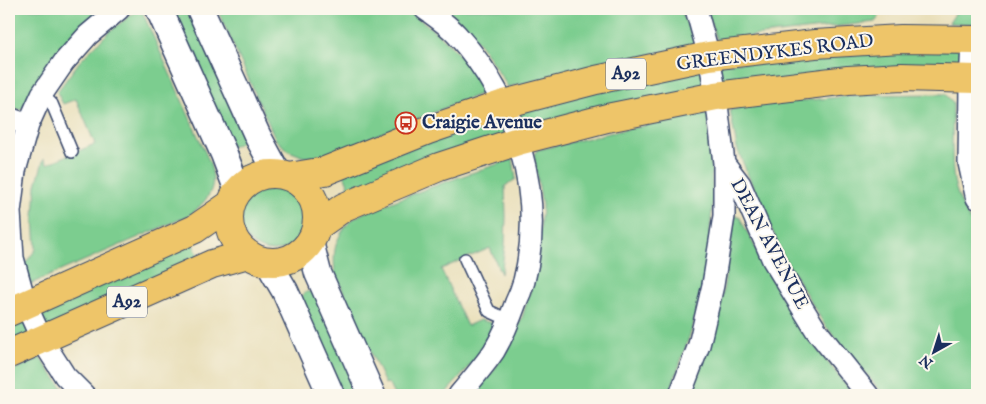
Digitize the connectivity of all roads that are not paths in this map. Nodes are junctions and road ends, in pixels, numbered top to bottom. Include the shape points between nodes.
1 (119, 9) edge
2 (159, 9) edge
3 (200, 9) edge
4 (425, 9) edge
5 (696, 9) edge
6 (975, 40) edge
7 (710, 56) junction
8 (974, 79) edge
9 (42, 94) junction
10 (716, 96) junction
11 (504, 104) junction
12 (18, 122) edge
13 (518, 141) junction
14 (72, 152) dead end
15 (724, 163) junction
16 (284, 176) junction
17 (234, 198) junction
18 (977, 198) edge
19 (313, 234) junction
20 (258, 258) junction
21 (466, 259) dead end
22 (17, 308) edge
23 (509, 320) junction
24 (42, 340) junction
25 (9, 354) edge
26 (84, 395) edge
27 (331, 395) edge
28 (372, 395) edge
29 (459, 395) edge
30 (680, 395) edge
31 (868, 395) edge

1 - 9 street via 88,35
2 - 17 street via 224,154
3 - 16 street via 258,137
4 - 11 street via 456,34 483,66
5 - 7 street
6 - 7 highway, GREENDYKES ROAD / A92 via 901,39 815,44
6 - 8 street
7 - 10 street
7 - 11 highway, GREENDYKES ROAD / A92
8 - 10 highway, GREENDYKES ROAD / A92 via 902,77 848,80
8 - 18 street via 969,164
9 - 12 street
9 - 14 lane via 52,104
10 - 13 highway, GREENDYKES ROAD / A92 via 607,118
10 - 15 street
11 - 13 street
11 - 16 highway, GREENDYKES ROAD / A92 via 325,171
12 - 22 street via 10,212
13 - 19 highway, GREENDYKES ROAD / A92 via 439,167 344,207
13 - 23 street via 526,167 531,243 524,282
15 - 30 street via 724,216 713,285 699,345
15 - 31 street, DEAN AVENUE via 740,184 773,260 806,315
16 - 17 highway, GREENDYKES ROAD via 263,175 249,181
16 - 19 highway via 300,183 314,202 317,215
17 - 20 highway via 229,218 231,232 238,244
17 - 22 highway, GREENDYKES ROAD / A92 via 196,229
19 - 20 highway, GREENDYKES ROAD via 302,251 292,258 280,262
19 - 28 street via 318,273
20 - 24 highway, GREENDYKES ROAD / A92 via 212,264
20 - 27 street via 285,291
21 - 23 lane via 489,311
22 - 24 street
23 - 29 street via 494,350
24 - 25 highway, GREENDYKES ROAD / A92
24 - 26 street via 65,376

